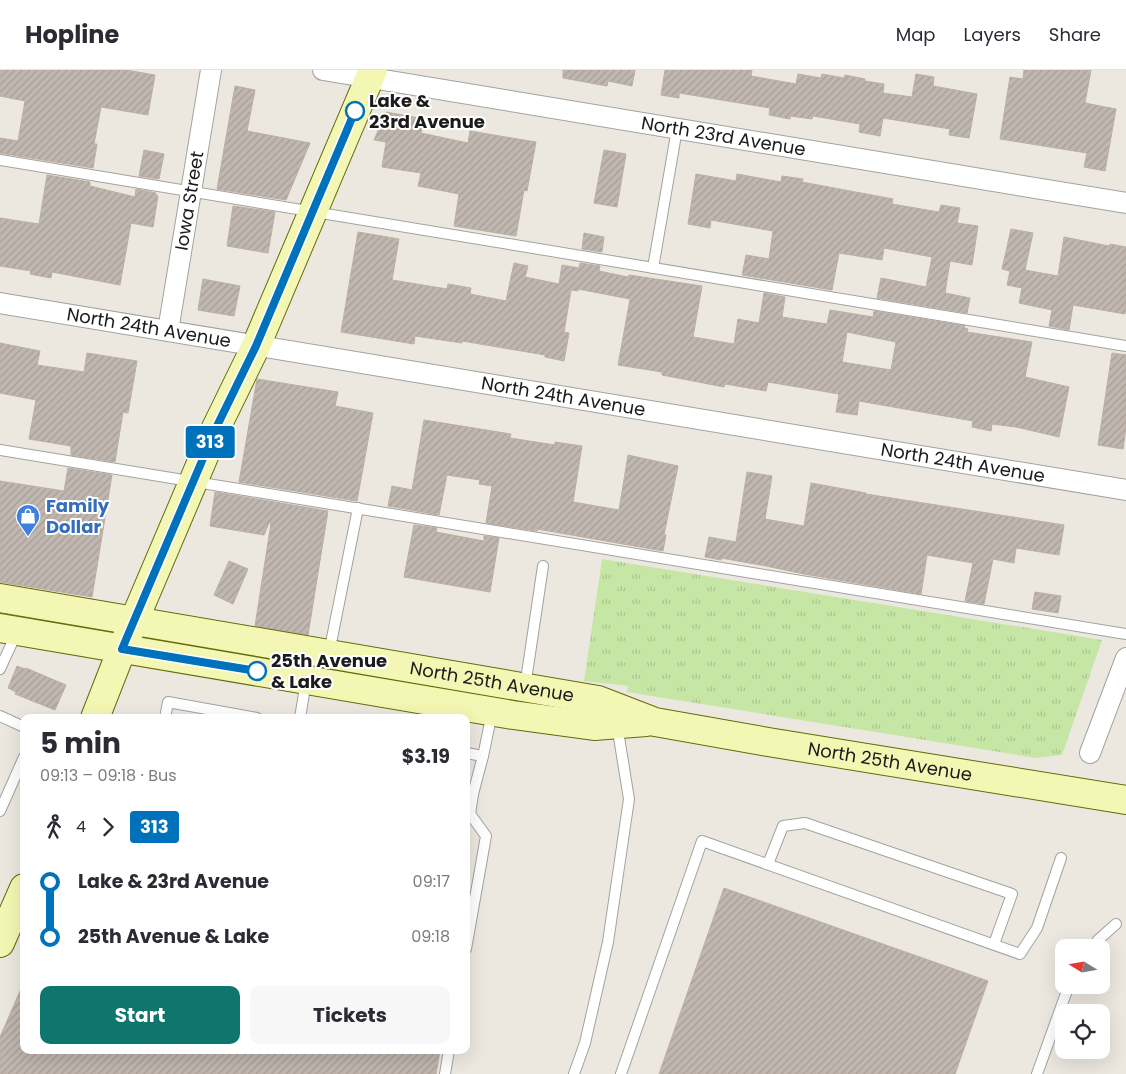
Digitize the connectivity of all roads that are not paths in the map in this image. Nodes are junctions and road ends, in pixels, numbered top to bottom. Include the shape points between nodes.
1 (211, 70) edge
2 (323, 70) edge
3 (371, 74) edge
4 (678, 129) junction
5 (0, 160) edge
6 (191, 191) junction
7 (1126, 203) edge
8 (312, 212) junction
9 (653, 268) junction
10 (0, 303) edge
11 (168, 330) junction
12 (256, 346) junction
13 (1126, 346) edge
14 (0, 450) edge
15 (194, 482) junction
16 (1126, 490) edge
17 (358, 508) junction
18 (542, 566) dead end
19 (0, 598) edge
20 (134, 620) junction
21 (8, 630) edge
22 (1126, 634) edge
23 (122, 649) junction
24 (329, 654) junction
25 (1126, 658) edge
26 (0, 670) edge
27 (307, 680) junction
28 (525, 688) junction
29 (492, 711) junction
30 (97, 714) edge
31 (166, 714) edge
32 (235, 714) edge
33 (301, 714) edge
34 (0, 716) edge
35 (655, 722) junction
36 (617, 724) junction
37 (20, 725) edge
38 (1090, 753) dead end
39 (470, 754) edge
40 (484, 756) junction
41 (20, 767) edge
42 (470, 793) edge
43 (1126, 800) edge
44 (0, 811) edge
45 (470, 814) edge
46 (470, 814) edge
47 (1061, 858) dead end
48 (768, 864) junction
49 (20, 897) edge
50 (1116, 924) dead end
51 (470, 926) edge
52 (1099, 939) edge
53 (0, 942) edge
54 (994, 944) junction
55 (1066, 994) edge
56 (448, 1054) edge
57 (445, 1074) edge
58 (574, 1074) edge
59 (621, 1074) edge
60 (1038, 1074) edge

1 - 6 street, Iowa Street
2 - 3 street, North 23rd Avenue
3 - 4 street, North 23rd Avenue
3 - 8 main road
4 - 7 street, North 23rd Avenue
4 - 9 lane
5 - 6 lane
6 - 8 lane
6 - 11 street, Iowa Street
8 - 9 lane
8 - 12 main road
9 - 13 lane
10 - 11 street, North 24th Avenue
11 - 12 street, North 24th Avenue
12 - 15 main road
12 - 16 street, North 24th Avenue
14 - 15 lane
15 - 17 lane
15 - 20 main road
17 - 22 lane
17 - 24 lane
18 - 28 lane
19 - 20 main road, North 25th Avenue
20 - 23 main road
20 - 24 main road, North 25th Avenue
21 - 23 main road, North 25th Avenue
21 - 26 lane
23 - 27 main road, North 25th Avenue
23 - 30 main road
24 - 28 main road, North 25th Avenue
25 - 38 street
27 - 29 main road, North 25th Avenue
27 - 33 lane
28 - 35 main road, North 25th Avenue via 598,700
29 - 36 main road, North 25th Avenue via 594,726
29 - 40 lane
31 - 32 lane via 168,702
34 - 37 lane
35 - 36 main road, North 25th Avenue
35 - 43 main road, North 25th Avenue
36 - 58 lane via 629,799 608,942 585,1043
39 - 40 lane
40 - 42 lane
41 - 44 lane
42 - 46 lane
45 - 51 lane via 486,836
47 - 54 lane via 1037,928 1020,954
48 - 54 lane
48 - 54 lane via 783,826 805,823 1012,894
48 - 59 lane via 702,841
49 - 53 main road
50 - 52 lane
55 - 60 lane
56 - 57 lane

